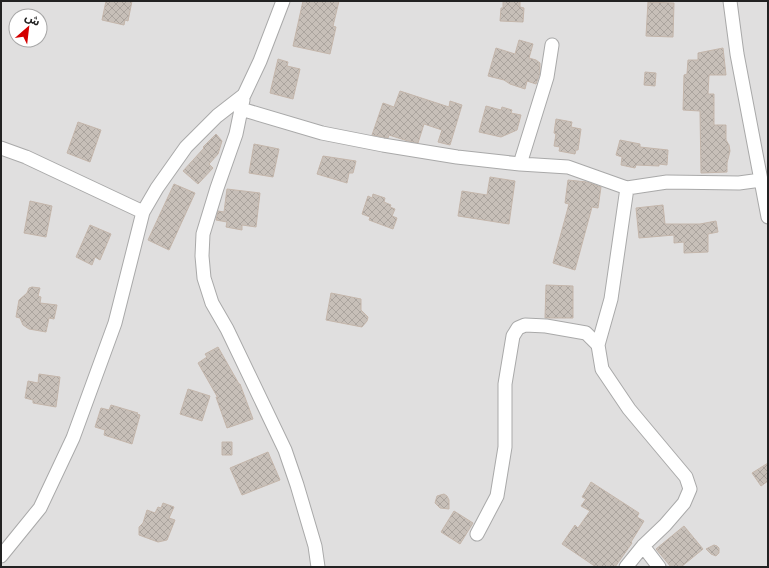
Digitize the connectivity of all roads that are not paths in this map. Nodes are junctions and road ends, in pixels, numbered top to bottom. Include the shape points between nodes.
1 (283, 1) edge
2 (730, 1) edge
3 (552, 46) dead end
4 (244, 95) junction
5 (241, 109) junction
6 (1, 148) edge
7 (520, 164) junction
8 (761, 180) junction
9 (627, 188) junction
10 (143, 212) junction
11 (768, 217) edge
12 (598, 345) junction
13 (477, 534) dead end
14 (643, 546) junction
15 (1, 556) edge
16 (318, 567) edge
17 (626, 567) edge
18 (659, 567) edge

1 - 4 street
2 - 8 street via 737,54
3 - 7 street via 547,77
4 - 5 street
4 - 10 street via 217,116 186,147
5 - 7 street via 322,133 449,156
5 - 16 street via 236,134 203,234 204,278 212,303 285,450 315,546
6 - 10 street via 26,157
7 - 9 street via 568,167
8 - 9 street via 739,183 667,182
8 - 11 street
9 - 12 street via 611,299
10 - 15 street via 115,323 73,438 40,508
12 - 13 street via 586,333 546,326 525,325 518,328 510,347 505,384 505,447 497,496
12 - 14 street via 602,369 629,409 686,477 690,489 684,503
14 - 17 street
14 - 18 street

